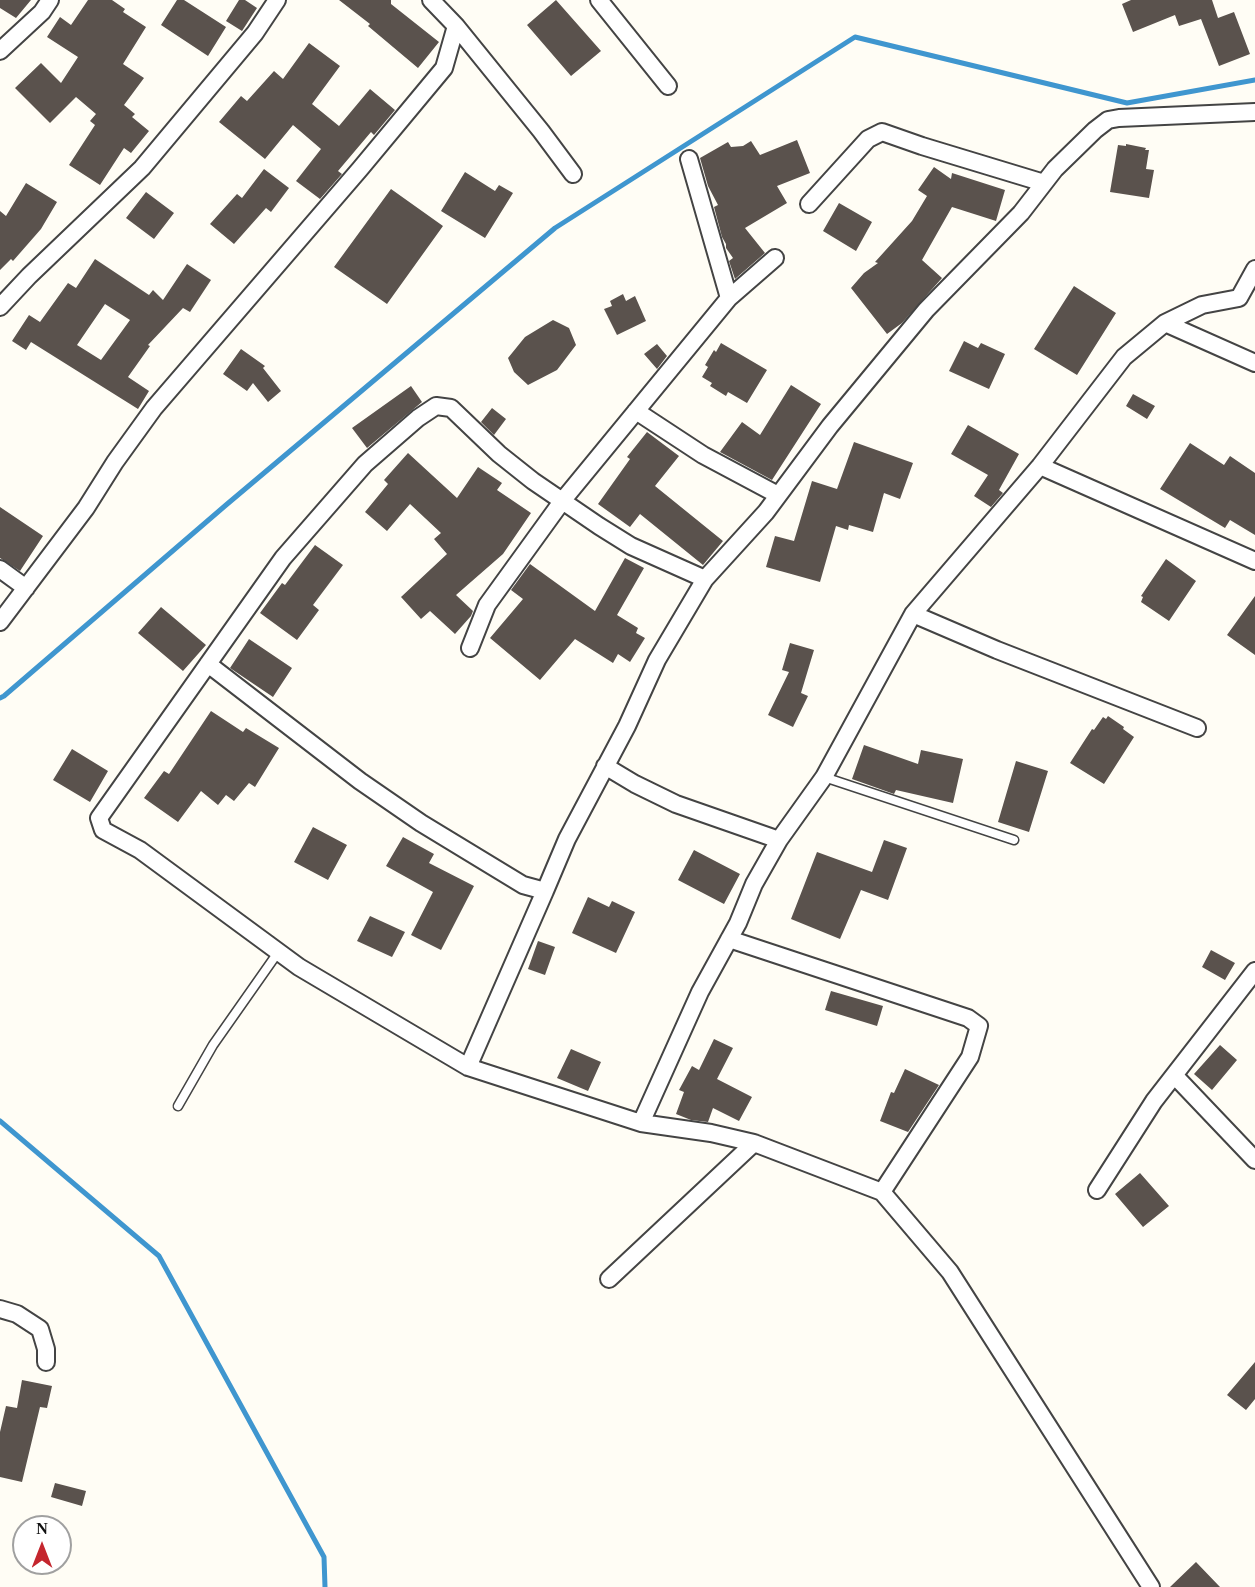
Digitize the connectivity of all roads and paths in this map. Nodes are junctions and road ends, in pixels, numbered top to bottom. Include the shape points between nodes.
1 (50, 0) edge
2 (277, 0) edge
3 (431, 0) edge
4 (599, 0) edge
5 (456, 26) junction
6 (0, 51) edge
7 (668, 86) dead end
8 (1255, 112) edge
9 (689, 159) dead end
10 (573, 174) dead end
11 (1044, 183) junction
12 (809, 204) dead end
13 (775, 258) dead end
14 (1255, 269) edge
15 (729, 298) junction
16 (0, 307) edge
17 (1165, 323) junction
18 (1255, 363) edge
19 (636, 411) junction
20 (1040, 466) junction
21 (778, 495) junction
22 (564, 500) junction
23 (1255, 561) edge
24 (0, 569) edge
25 (705, 579) junction
26 (26, 588) junction
27 (913, 614) junction
28 (0, 622) edge
29 (470, 648) dead end
30 (208, 664) junction
31 (1197, 728) dead end
32 (605, 766) junction
33 (824, 777) junction
34 (779, 840) junction
35 (1014, 840) dead end
36 (545, 891) junction
37 (729, 939) junction
38 (279, 951) junction
39 (1255, 970) edge
40 (468, 1067) junction
41 (1174, 1075) junction
42 (178, 1106) dead end
43 (641, 1123) junction
44 (754, 1143) junction
45 (1255, 1160) edge
46 (1097, 1190) dead end
47 (882, 1192) junction
48 (609, 1279) dead end
49 (0, 1309) edge
50 (46, 1362) dead end
51 (1151, 1587) edge

1 - 6 street
2 - 16 street via 248,41 142,168
3 - 5 street
4 - 7 street
5 - 10 street
5 - 26 street via 444,68 154,408
8 - 11 street via 1108,120
9 - 15 street
11 - 12 street via 882,132 868,139
11 - 21 street via 1022,213 905,334
13 - 15 street
14 - 17 street via 1239,298 1202,305
15 - 19 street
17 - 18 street
17 - 20 street via 1124,357
19 - 21 street via 703,455
19 - 22 street
20 - 23 street
20 - 27 street
21 - 25 street
22 - 25 street via 631,546
22 - 29 street via 487,605
22 - 30 street via 499,454 451,408 436,406 365,464 283,558
24 - 26 street
25 - 32 street via 657,660
26 - 28 street
27 - 31 street
27 - 33 street
30 - 36 street via 413,817 523,885
30 - 38 street via 99,818 103,830 140,850
32 - 34 street via 676,804
32 - 36 street
33 - 34 street
33 - 35 lane
34 - 37 street
36 - 40 street
37 - 43 street
37 - 47 street via 968,1018 979,1026 970,1057
38 - 40 street
38 - 42 lane via 213,1045
39 - 41 street
40 - 43 street
41 - 45 street
41 - 46 street
43 - 44 street
44 - 47 street
44 - 48 street
47 - 51 street via 950,1272
49 - 50 street via 40,1329

